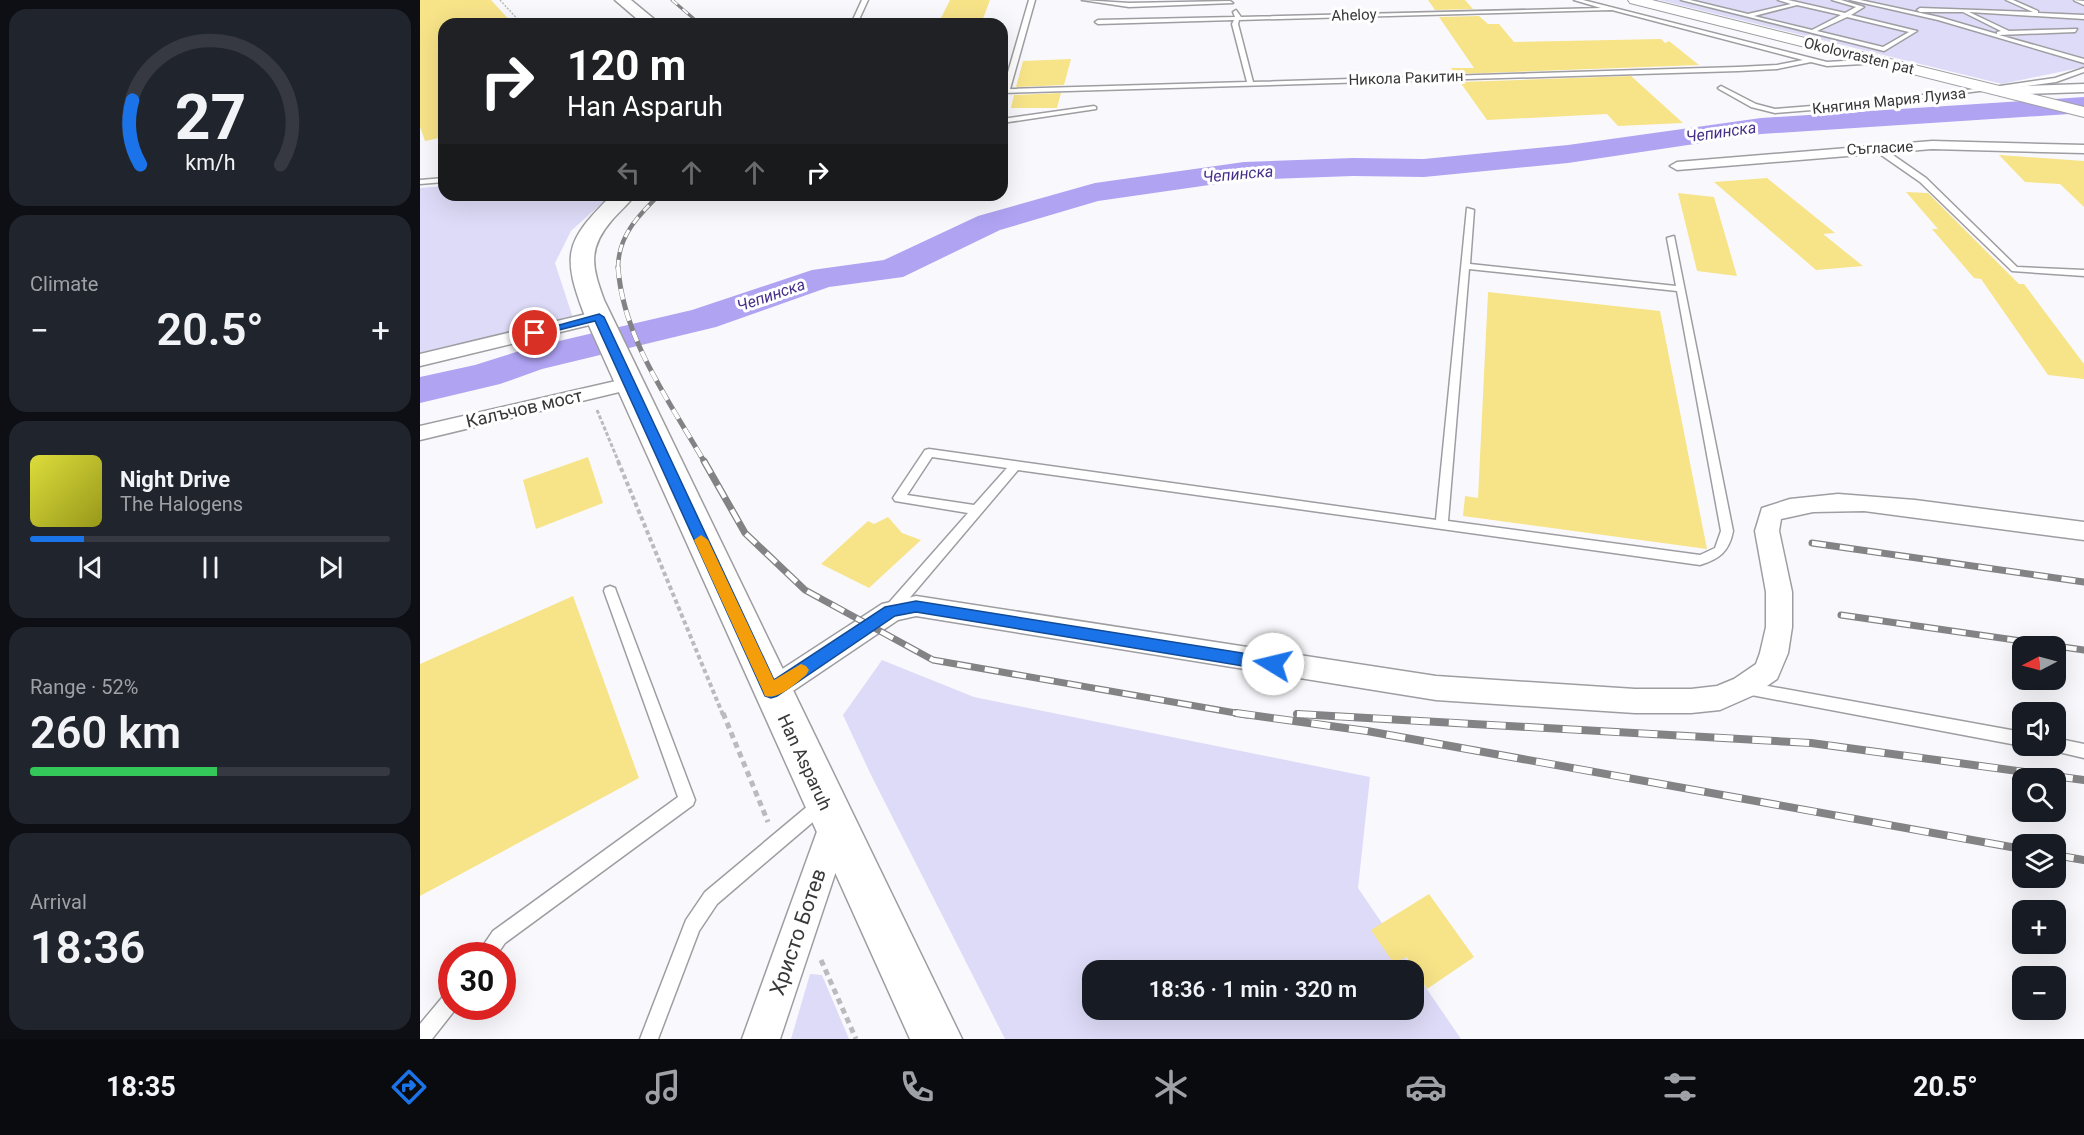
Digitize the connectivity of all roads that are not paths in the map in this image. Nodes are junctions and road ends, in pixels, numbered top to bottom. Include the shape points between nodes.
1 (622, 0) edge
2 (865, 0) edge
3 (1032, 0) edge
4 (1085, 0) edge
5 (1577, 0) edge
6 (1635, 0) edge
7 (1684, 0) edge
8 (1710, 0) edge
9 (1781, 0) edge
10 (1835, 0) edge
11 (1851, 0) edge
12 (1870, 0) edge
13 (2009, 0) edge
14 (2077, 0) edge
15 (1229, 2) edge
16 (1695, 3) junction
17 (1953, 3) dead end
18 (2084, 3) edge
19 (1798, 4) junction
20 (1611, 9) junction
21 (1888, 9) junction
22 (1964, 10) junction
23 (1897, 11) junction
24 (1747, 15) junction
25 (1846, 15) junction
26 (2042, 15) junction
27 (2084, 17) edge
28 (644, 18) edge
29 (857, 18) edge
30 (1238, 19) junction
31 (1098, 22) dead end
32 (2075, 30) junction
33 (1813, 31) junction
34 (1989, 33) junction
35 (2008, 33) junction
36 (2084, 34) edge
37 (1810, 60) junction
38 (1880, 61) junction
39 (2084, 61) edge
40 (2084, 70) edge
41 (1008, 78) edge
42 (1250, 83) junction
43 (1721, 88) dead end
44 (2084, 88) edge
45 (1996, 90) junction
46 (1008, 91) edge
47 (1094, 108) dead end
48 (2084, 112) edge
49 (1008, 120) edge
50 (1877, 148) junction
51 (2084, 149) edge
52 (1677, 166) dead end
53 (438, 180) edge
54 (420, 182) edge
55 (619, 201) edge
56 (1470, 210) dead end
57 (1671, 238) dead end
58 (1465, 266) junction
59 (2084, 273) edge
60 (1681, 289) junction
61 (613, 348) junction
62 (420, 360) edge
63 (420, 433) edge
64 (1015, 466) junction
65 (978, 510) junction
66 (1442, 524) junction
67 (2084, 531) edge
68 (610, 591) dead end
69 (891, 611) junction
70 (1744, 687) junction
71 (771, 691) junction
72 (2012, 737) edge
73 (2066, 747) edge
74 (2084, 751) edge
75 (829, 814) junction
76 (495, 942) edge
77 (438, 1016) edge
78 (420, 1039) edge
79 (649, 1039) edge
80 (761, 1039) edge
81 (936, 1039) edge

1 - 28 main road
2 - 29 lane
3 - 41 lane
4 - 15 lane via 1129,5
5 - 20 lane
6 - 38 street, Okolovrasten pat
7 - 16 lane
8 - 16 lane
9 - 19 lane
10 - 25 lane via 1861,7
11 - 21 lane
12 - 21 lane
13 - 26 lane
14 - 18 lane
15 - 30 lane
16 - 24 lane
17 - 22 lane
19 - 24 lane
19 - 25 lane
20 - 30 lane, Aheloy
20 - 37 lane
21 - 23 lane
22 - 23 lane
22 - 26 lane
22 - 35 lane
23 - 34 lane
24 - 33 lane
25 - 33 lane
25 - 33 lane via 1914,31 1884,49
26 - 27 lane
26 - 32 lane
30 - 31 lane, Aheloy
30 - 42 lane via 1235,24
32 - 35 lane
32 - 36 lane
34 - 35 lane
34 - 39 lane
37 - 38 lane via 1827,64
37 - 42 lane, Никола Ракитин via 1738,69
38 - 45 street, Okolovrasten pat
40 - 45 lane, Княгиня Мария Луиза via 2055,80 2012,84
42 - 46 lane, Никола Ракитин
43 - 45 lane, Княгиня Мария Луиза via 1766,110
44 - 45 street
45 - 48 street, Okolovrasten pat
47 - 49 lane
50 - 51 street, Съгласие via 1985,145
50 - 52 street, Съгласие
50 - 59 lane via 1923,180 2015,268
53 - 54 lane
55 - 61 main road, Han Asparuh via 590,234 581,254 582,275
56 - 58 lane
57 - 60 lane
58 - 60 lane
58 - 66 lane
60 - 66 lane via 1726,531 1724,546 1715,556 1700,560
61 - 62 street
61 - 63 street, Калъчов мост via 590,393
61 - 71 main road, Han Asparuh
64 - 65 lane
64 - 65 lane via 929,453 899,498
64 - 66 lane
65 - 69 lane
67 - 70 street via 1901,506 1842,502 1785,507 1770,514 1767,531 1779,592 1774,653 1767,671
68 - 76 lane via 687,800
69 - 70 street via 916,606 1437,688 1691,701 1720,698
69 - 71 street
70 - 72 lane
71 - 75 main road, Han Asparuh
73 - 74 lane
75 - 79 lane via 777,842 711,898 692,926
75 - 80 street, Христо Ботев via 802,918
75 - 81 main road, Han Asparuh
77 - 78 lane

